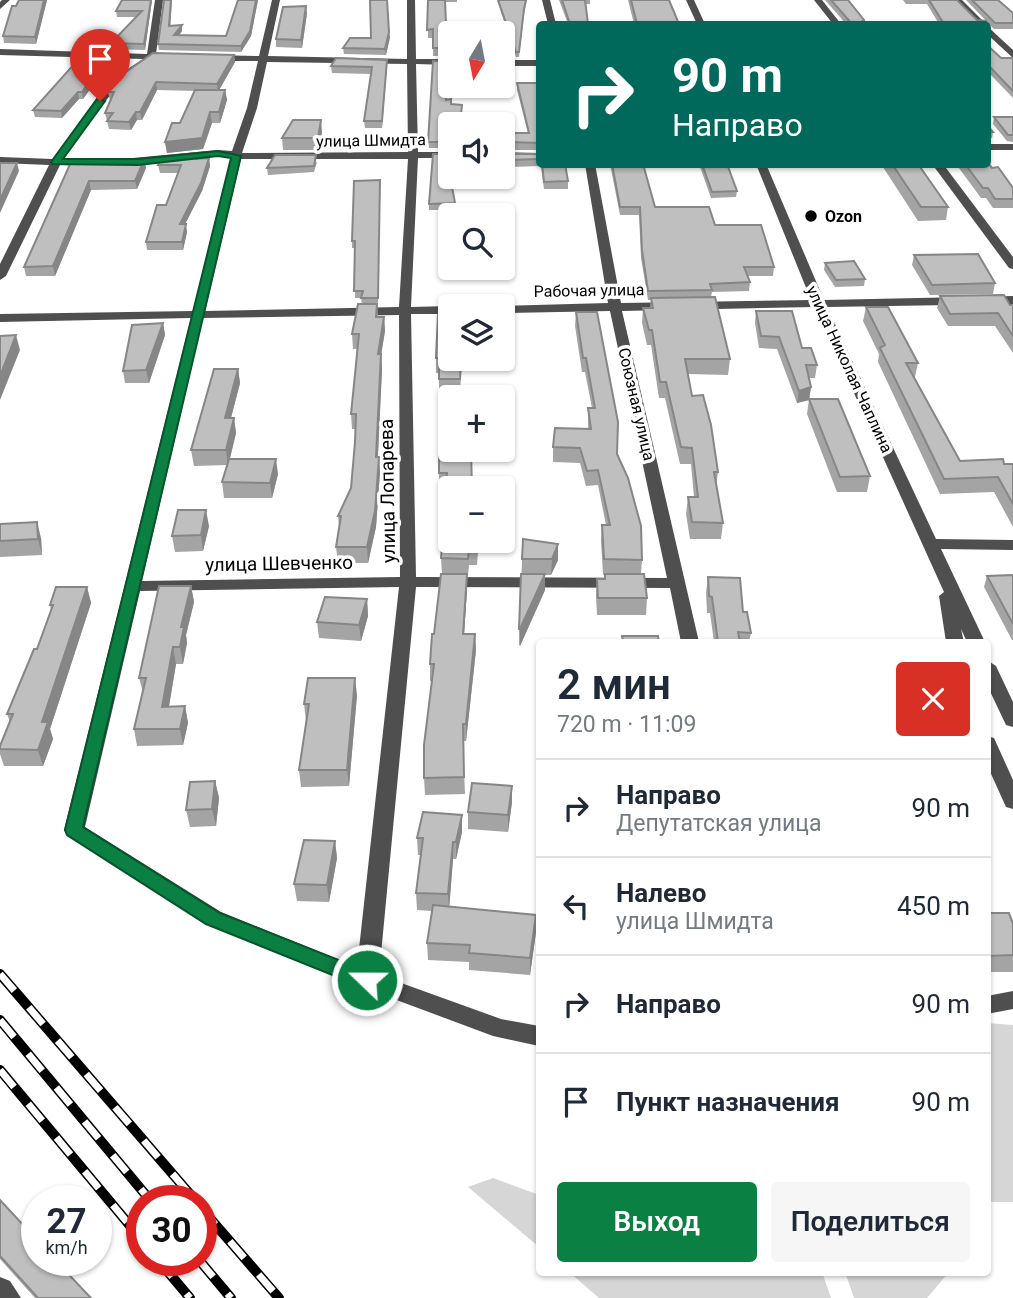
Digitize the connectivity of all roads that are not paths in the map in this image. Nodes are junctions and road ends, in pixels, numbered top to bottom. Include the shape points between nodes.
1 (6, 0) edge
2 (159, 0) edge
3 (276, 0) edge
4 (411, 0) edge
5 (546, 0) edge
6 (690, 0) edge
7 (818, 0) edge
8 (957, 0) edge
9 (0, 7) edge
10 (551, 21) edge
11 (700, 21) edge
12 (835, 21) edge
13 (979, 21) edge
14 (991, 33) edge
15 (995, 37) junction
16 (1009, 37) dead end
17 (1005, 47) junction
18 (991, 48) edge
19 (0, 52) edge
20 (151, 55) junction
21 (1013, 55) edge
22 (179, 57) edge
23 (200, 58) edge
24 (261, 60) junction
25 (412, 61) junction
26 (438, 62) edge
27 (536, 62) edge
28 (515, 63) edge
29 (991, 147) edge
30 (1013, 147) edge
31 (413, 155) junction
32 (438, 155) edge
33 (515, 155) edge
34 (236, 156) junction
35 (536, 156) edge
36 (0, 160) edge
37 (56, 162) junction
38 (114, 162) edge
39 (102, 163) edge
40 (591, 168) edge
41 (763, 168) edge
42 (940, 168) edge
43 (1013, 265) edge
44 (0, 276) edge
45 (1013, 300) edge
46 (819, 303) junction
47 (615, 307) junction
48 (515, 309) edge
49 (438, 310) edge
50 (405, 311) junction
51 (199, 314) junction
52 (0, 318) edge
53 (931, 544) junction
54 (1013, 545) edge
55 (943, 572) junction
56 (408, 582) junction
57 (677, 583) junction
58 (133, 586) junction
59 (689, 639) edge
60 (954, 639) edge
61 (975, 639) edge
62 (991, 674) edge
63 (1013, 721) edge
64 (991, 752) edge
65 (1013, 802) edge
66 (367, 980) junction
67 (1013, 1000) edge
68 (991, 1004) edge
69 (536, 1035) edge
70 (0, 1290) edge
71 (7, 1298) edge

1 - 9 street
2 - 20 street
3 - 24 street
4 - 25 street, улица Лопарева
5 - 10 street
6 - 11 street
7 - 12 street
8 - 13 street
14 - 15 street
15 - 16 street
15 - 17 street
17 - 18 street
17 - 21 street
19 - 20 street
20 - 22 street
20 - 37 street via 100,101
23 - 24 street
24 - 25 street
24 - 34 street
25 - 26 street
25 - 31 street, улица Лопарева
27 - 28 street
29 - 30 street
31 - 32 street, улица Шмидта
31 - 34 street, улица Шмидта
31 - 50 street, улица Лопарева
33 - 35 street
34 - 38 street, улица Шмидта via 218,153
34 - 51 street
36 - 37 street
37 - 39 street
37 - 44 street
40 - 47 street, Союзная улица
41 - 46 street, улица Николая Чаплина
42 - 43 street
45 - 46 street, Рабочая улица
46 - 47 street, Рабочая улица
46 - 53 street, улица Николая Чаплина
47 - 48 street, Рабочая улица
47 - 57 street, Союзная улица
49 - 50 street
50 - 51 street
50 - 56 street, улица Лопарева
51 - 52 street
51 - 58 street
53 - 54 street
53 - 55 street, улица Николая Чаплина
55 - 60 street
55 - 61 street
56 - 57 street, улица Шевченко
56 - 58 street, улица Шевченко
56 - 66 street, улица Лопарева
57 - 59 street, Союзная улица
58 - 66 street via 74,830 213,918
62 - 63 street
64 - 65 street
66 - 69 street via 500,1028
67 - 68 street
70 - 71 street

